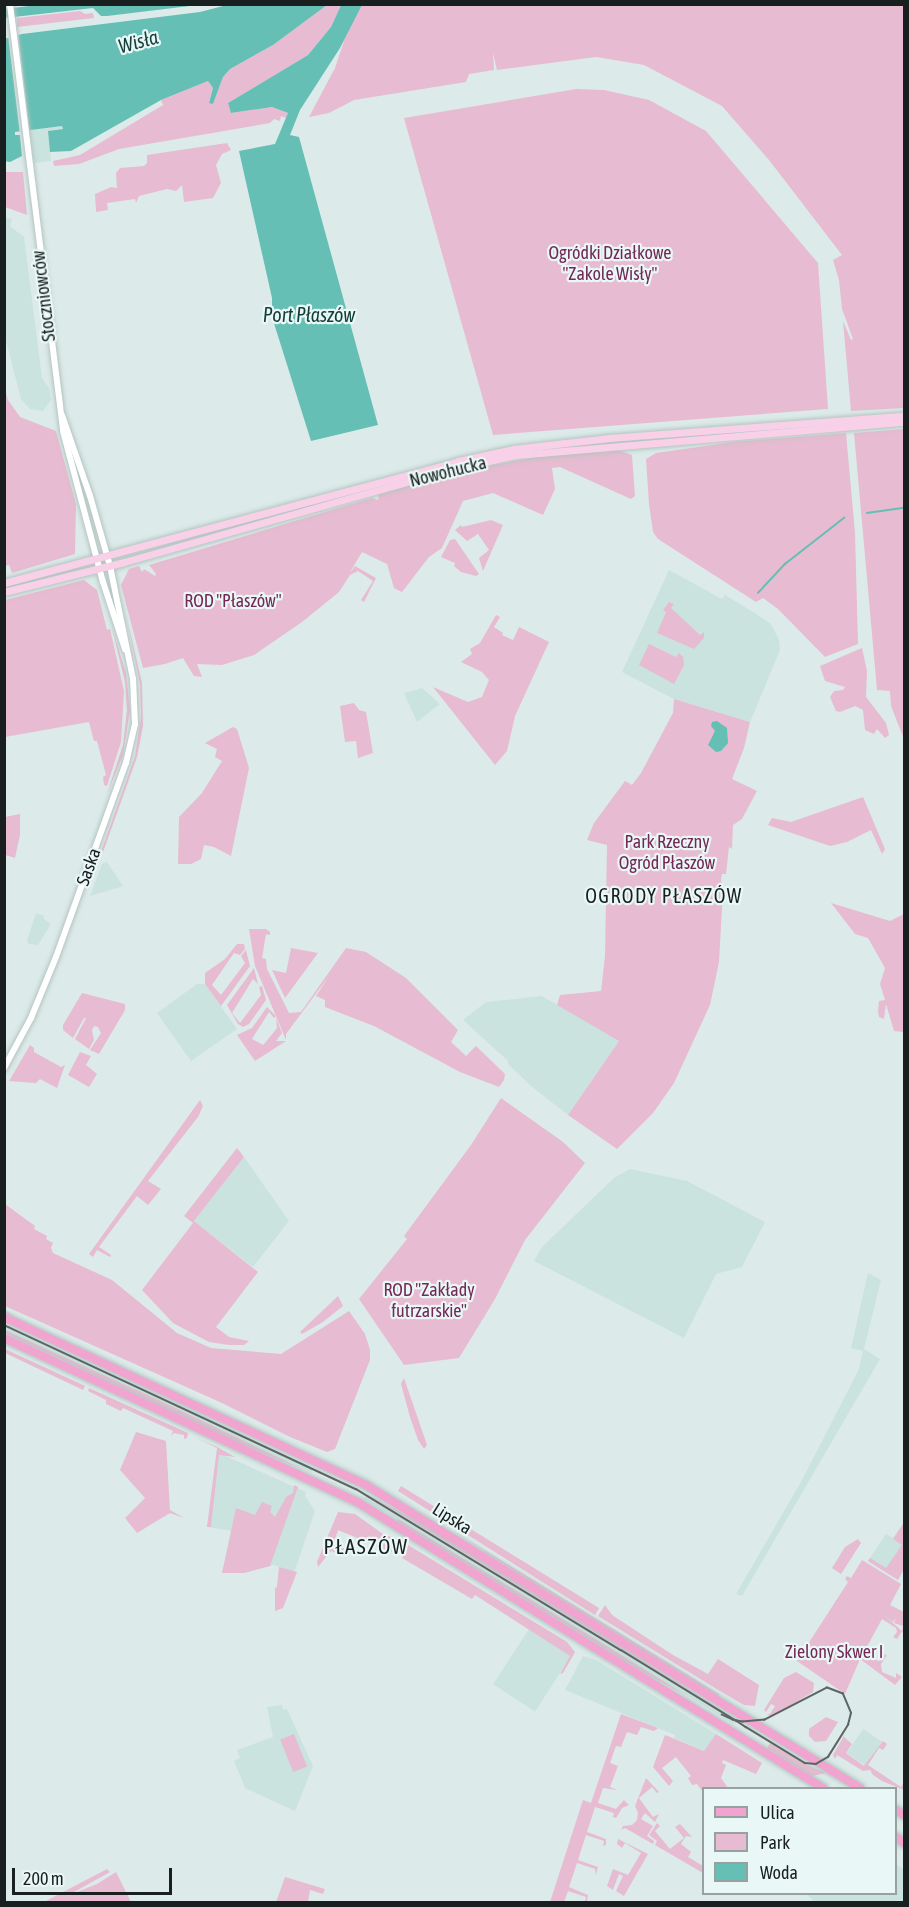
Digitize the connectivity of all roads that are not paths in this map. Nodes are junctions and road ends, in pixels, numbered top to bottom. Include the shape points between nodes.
1 (10, 4) edge
2 (62, 415) junction
3 (904, 416) edge
4 (904, 422) edge
5 (107, 555) junction
6 (97, 557) junction
7 (110, 566) junction
8 (99, 568) junction
9 (4, 583) edge
10 (4, 592) edge
11 (129, 658) junction
12 (4, 1068) edge
13 (5, 1318) edge
14 (4, 1338) edge
15 (821, 1787) edge
16 (858, 1787) edge

1 - 2 street, Stoczniowców
2 - 5 street, Stoczniowców
2 - 6 street, Stoczniowców
3 - 5 main road, Nowohucka via 513,449
4 - 7 main road, Nowohucka via 516,455 449,470
5 - 6 main road, Nowohucka
5 - 7 street, Stoczniowców
6 - 8 street, Stoczniowców
6 - 9 main road, Nowohucka
7 - 8 main road, Nowohucka
7 - 11 street, Saska
8 - 10 main road, Nowohucka
8 - 11 street, Saska
11 - 12 street, Saska via 136,707 129,754 42,992
13 - 16 main road, Lipska via 366,1485
14 - 15 main road, Lipska via 359,1503

